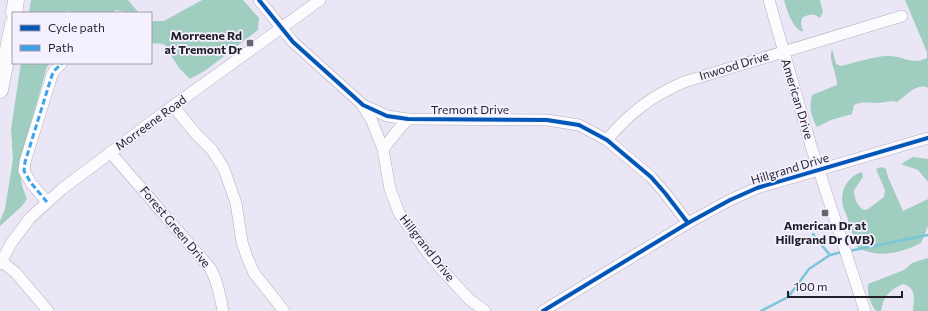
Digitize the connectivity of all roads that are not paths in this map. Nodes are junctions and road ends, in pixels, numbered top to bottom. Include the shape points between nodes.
1 (16, 0) edge
2 (259, 0) edge
3 (320, 0) edge
4 (769, 0) edge
5 (14, 12) edge
6 (902, 16) dead end
7 (12, 29) edge
8 (281, 29) junction
9 (784, 52) junction
10 (61, 64) edge
11 (0, 90) edge
12 (363, 105) junction
13 (173, 106) junction
14 (408, 119) junction
15 (928, 138) edge
16 (607, 140) junction
17 (383, 149) junction
18 (110, 152) junction
19 (819, 170) junction
20 (47, 202) junction
21 (688, 224) junction
22 (1, 262) edge
23 (48, 311) edge
24 (223, 311) edge
25 (284, 311) edge
26 (485, 311) edge
27 (543, 311) edge
28 (865, 311) edge

1 - 5 highway
2 - 8 street, Tremont Drive
3 - 8 street, Morreene Road
4 - 9 street, American Drive
6 - 9 street, Inwood Drive
7 - 11 highway
8 - 12 street, Tremont Drive
8 - 13 street, Morreene Road
9 - 16 street, Inwood Drive via 669,88 644,103
9 - 19 street, American Drive
10 - 20 street via 54,70 50,81 24,171
12 - 14 street, Tremont Drive via 387,116
12 - 17 street, Hillgrand Drive via 372,119
13 - 18 street, Morreene Road
13 - 25 street via 212,150 224,169 236,204 247,257 254,273
14 - 16 street, Tremont Drive via 547,120 579,125
14 - 17 street
15 - 19 street, Hillgrand Drive
16 - 21 street, Tremont Drive via 651,177
17 - 26 street, Hillgrand Drive via 390,189 399,213 442,270 469,299
18 - 20 street, Morreene Road
18 - 24 street, Forest Green Drive via 210,268
19 - 21 street, Hillgrand Drive via 757,188
19 - 28 street, American Drive
20 - 22 street, Morreene Road via 23,226
21 - 27 street, Hillgrand Drive
22 - 23 street via 16,273

